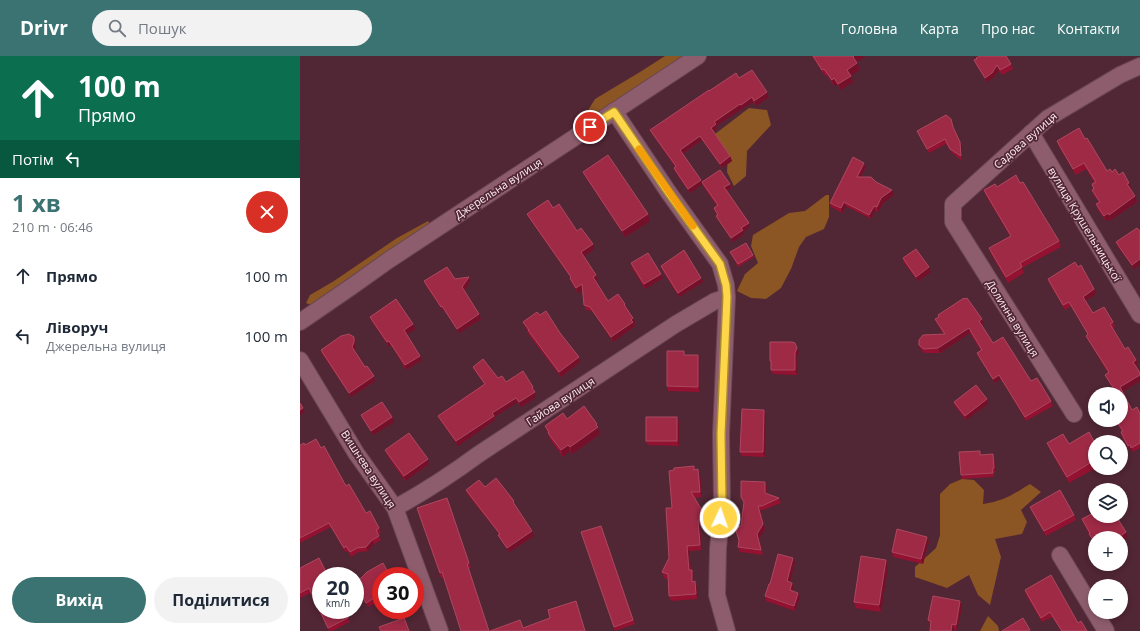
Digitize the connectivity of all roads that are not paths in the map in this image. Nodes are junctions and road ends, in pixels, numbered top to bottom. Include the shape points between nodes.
1 (698, 56) edge
2 (1140, 66) edge
3 (614, 112) junction
4 (1031, 133) junction
5 (953, 222) joint
6 (727, 297) junction
7 (1140, 315) edge
8 (300, 322) edge
9 (300, 360) edge
10 (1074, 414) dead end
11 (395, 508) junction
12 (1060, 554) dead end
13 (440, 631) edge
14 (727, 631) edge
15 (1106, 631) edge

1 - 3 street, Джерельна вулиця
2 - 4 street, Садова вулиця via 1120,75 1048,118
3 - 6 street via 720,264
3 - 8 street, Джерельна вулиця via 396,255
4 - 5 street, Садова вулиця via 953,204
4 - 7 street, вулиця Крушельницької
5 - 10 street, Долинна вулиця
6 - 11 street, Гайова вулиця via 716,300 676,324 455,472
6 - 14 street via 717,595
9 - 11 street, Вишнева вулиця via 356,453
11 - 13 street, Вишнева вулиця
12 - 15 street

